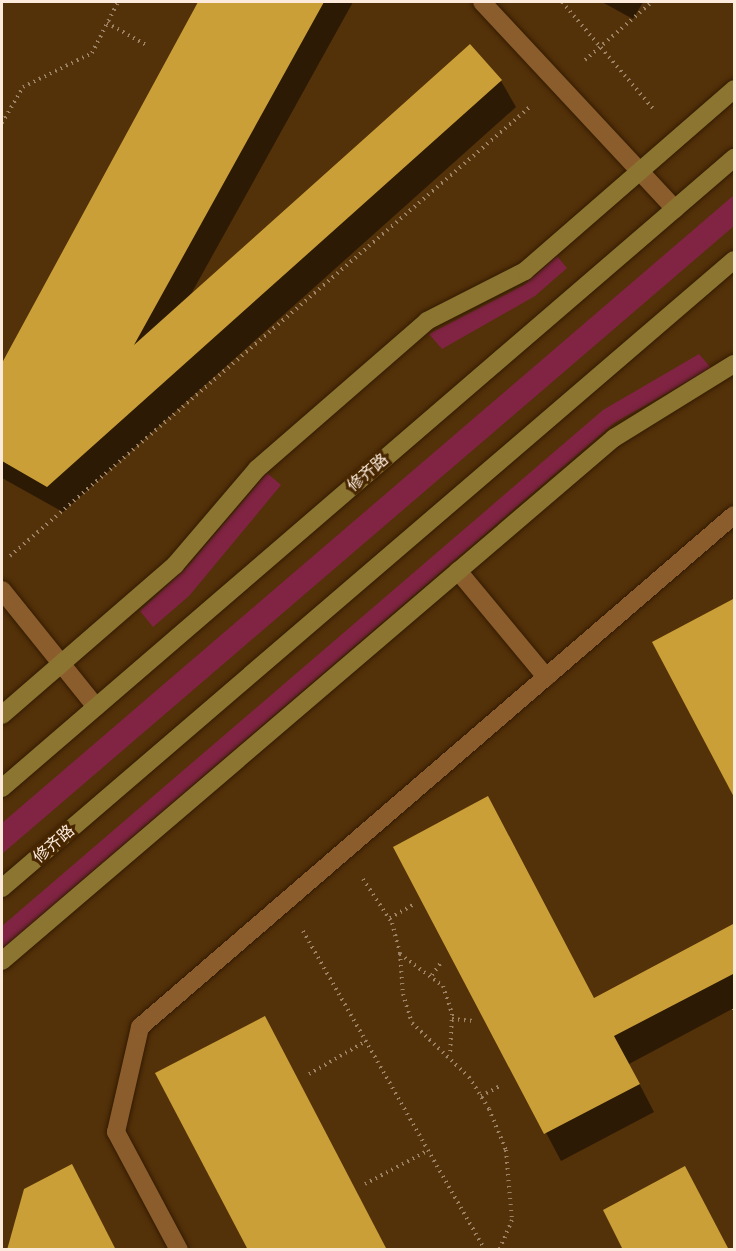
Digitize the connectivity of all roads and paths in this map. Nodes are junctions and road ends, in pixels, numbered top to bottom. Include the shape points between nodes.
1 (118, 2) edge
2 (482, 2) edge
3 (562, 2) edge
4 (652, 2) edge
5 (107, 24) junction
6 (146, 45) dead end
7 (600, 46) junction
8 (558, 83) junction
9 (735, 89) edge
10 (660, 116) dead end
11 (2, 121) edge
12 (735, 158) edge
13 (640, 171) junction
14 (675, 209) junction
15 (735, 260) edge
16 (735, 364) edge
17 (735, 515) edge
18 (2, 564) edge
19 (458, 571) junction
20 (2, 590) edge
21 (61, 664) junction
22 (546, 677) junction
23 (96, 707) junction
24 (2, 715) edge
25 (2, 788) edge
26 (339, 856) junction
27 (2, 888) edge
28 (286, 901) junction
29 (414, 904) dead end
30 (390, 918) junction
31 (400, 953) junction
32 (2, 961) edge
33 (442, 962) dead end
34 (432, 975) junction
35 (452, 1019) junction
36 (474, 1021) dead end
37 (366, 1041) junction
38 (450, 1056) junction
39 (309, 1074) dead end
40 (500, 1086) dead end
41 (481, 1096) junction
42 (429, 1150) junction
43 (365, 1184) dead end
44 (179, 1250) edge
45 (485, 1250) edge
46 (499, 1250) edge

1 - 5 path
2 - 8 street
3 - 7 path
4 - 7 path
5 - 6 path
5 - 11 path via 92,53 23,87
7 - 8 path
7 - 10 path
8 - 13 street
8 - 18 path
9 - 13 main road
12 - 14 main road, 修齐路
13 - 14 street
13 - 21 main road via 525,271 427,321 257,469 175,565
14 - 23 main road, 修齐路
15 - 27 main road, 修齐路
16 - 19 main road via 614,438
17 - 22 street
19 - 22 street
19 - 32 main road
20 - 21 street
21 - 23 street
21 - 24 main road
22 - 26 street
23 - 25 main road, 修齐路
26 - 28 street
26 - 30 path via 372,887
28 - 37 path
28 - 44 street via 140,1027 116,1132
29 - 30 path
30 - 31 path
31 - 34 path
31 - 38 path via 403,994 412,1023
33 - 34 path
34 - 35 path via 443,986
35 - 36 path
35 - 38 path
37 - 39 path
37 - 42 path
38 - 41 path
40 - 41 path
41 - 46 path via 506,1150 510,1172 512,1220
42 - 43 path
42 - 45 path

